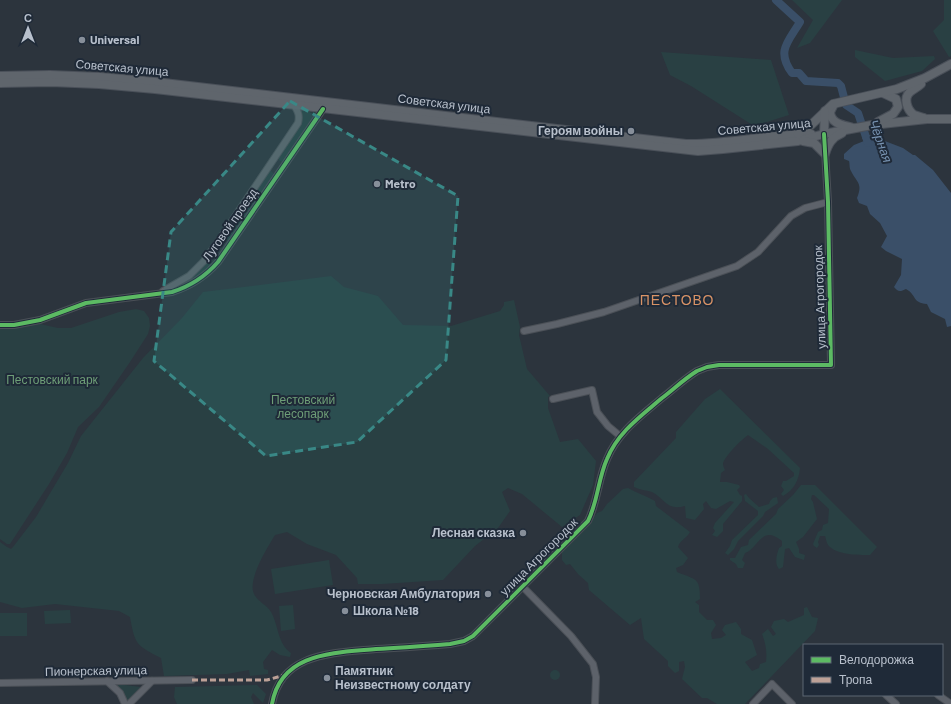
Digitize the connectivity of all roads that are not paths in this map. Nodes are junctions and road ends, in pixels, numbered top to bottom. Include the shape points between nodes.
1 (951, 64) edge
2 (942, 70) junction
3 (0, 76) edge
4 (0, 83) edge
5 (882, 93) junction
6 (839, 102) junction
7 (294, 105) junction
8 (323, 109) junction
9 (826, 110) junction
10 (927, 119) junction
11 (951, 119) edge
12 (872, 125) junction
13 (854, 128) junction
14 (824, 134) junction
15 (797, 138) junction
16 (825, 154) junction
17 (828, 202) junction
18 (150, 295) junction
19 (0, 325) edge
20 (524, 331) dead end
21 (553, 399) dead end
22 (620, 436) junction
23 (523, 587) junction
24 (192, 680) dead end
25 (152, 681) junction
26 (107, 682) junction
27 (0, 683) edge
28 (887, 696) edge
29 (939, 696) edge
30 (125, 704) edge
31 (129, 704) edge
32 (272, 704) edge
33 (595, 704) edge
34 (753, 704) edge
35 (792, 704) edge
36 (896, 704) edge
37 (951, 704) edge

1 - 2 main road
2 - 5 main road
2 - 10 main road via 910,91 906,97 912,113
3 - 15 main road, Советская улица via 50,75 155,82 686,144
4 - 7 main road, Советская улица via 99,84
5 - 6 main road
5 - 12 main road via 896,99 898,107 893,114
6 - 9 main road
6 - 13 main road via 830,110 831,118 835,122
7 - 8 main road, Советская улица
7 - 18 street, Луговой проезд via 298,112 298,123 222,236 196,270 168,289
8 - 15 main road, Советская улица via 685,150 712,150
8 - 18 street, Луговой проезд via 212,270 182,289
9 - 14 main road
9 - 15 main road
10 - 11 main road
10 - 12 main road
12 - 13 main road, Советская улица
13 - 14 main road, Советская улица
13 - 16 main road via 834,138
14 - 15 main road, Советская улица
14 - 16 street, улица Агрогородок
15 - 16 main road via 814,143
16 - 17 street, улица Агрогородок
17 - 20 street via 805,208 791,216 758,252 737,266 604,312
17 - 22 street, улица Агрогородок via 831,365 719,365 702,369 634,421
18 - 19 street, Луговой проезд via 86,303 40,320
21 - 22 street via 592,390 597,412
22 - 23 street, улица Агрогородок via 606,459 593,511 588,521
23 - 32 street, улица Агрогородок via 473,636 464,641 337,652 303,662 285,675 276,688
23 - 33 street via 571,636 593,664 596,677
24 - 25 street, Пионерская улица
25 - 26 street, Пионерская улица
25 - 31 street
26 - 27 street, Пионерская улица
26 - 30 street via 120,693
28 - 36 street
29 - 37 street
34 - 35 street via 772,684

